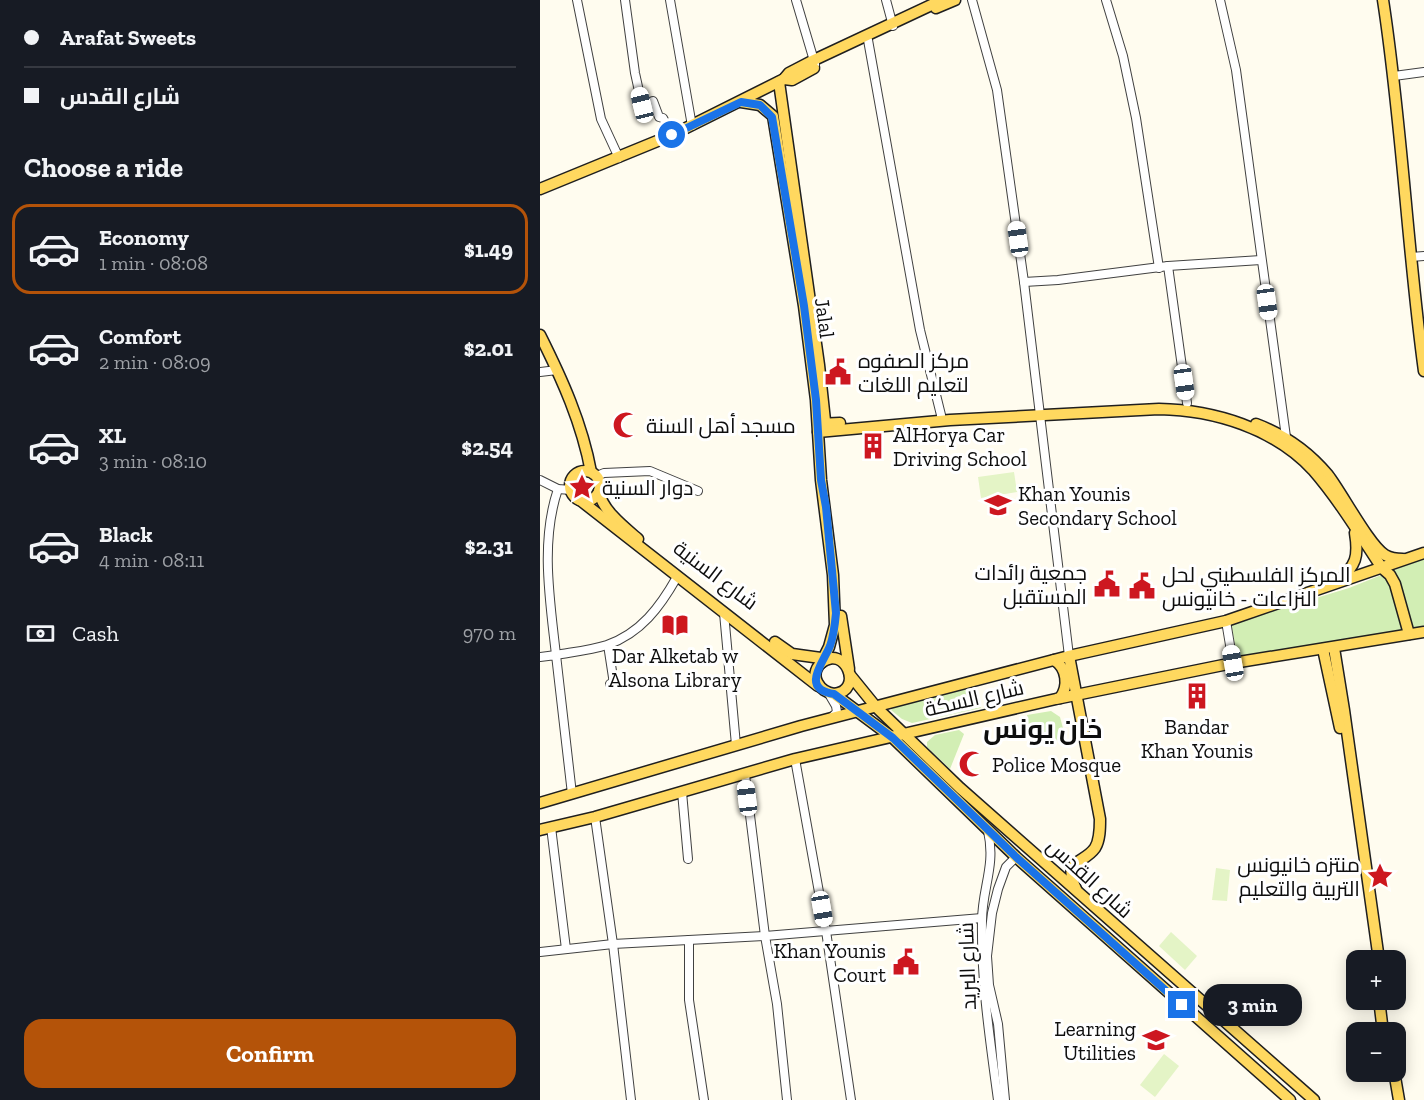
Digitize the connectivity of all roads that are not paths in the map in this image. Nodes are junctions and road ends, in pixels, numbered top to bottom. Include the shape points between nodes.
1 (577, 0) edge
2 (625, 0) edge
3 (670, 0) edge
4 (796, 0) edge
5 (886, 0) edge
6 (942, 0) edge
7 (955, 0) edge
8 (972, 0) edge
9 (1106, 0) edge
10 (1220, 0) edge
11 (1383, 0) edge
12 (893, 24) junction
13 (868, 40) junction
14 (815, 64) junction
15 (1424, 72) edge
16 (1394, 76) junction
17 (782, 81) junction
18 (741, 102) junction
19 (692, 126) junction
20 (672, 135) junction
21 (619, 158) junction
22 (540, 189) edge
23 (1424, 256) edge
24 (1411, 257) junction
25 (1261, 261) junction
26 (1163, 267) junction
27 (1024, 282) junction
28 (540, 335) edge
29 (557, 370) junction
30 (1424, 371) edge
31 (540, 372) edge
32 (1187, 403) junction
33 (1039, 413) junction
34 (941, 415) junction
35 (822, 428) junction
36 (1286, 437) junction
37 (594, 474) junction
38 (540, 480) edge
39 (558, 489) junction
40 (571, 490) junction
41 (599, 491) junction
42 (698, 491) dead end
43 (580, 500) junction
44 (1354, 527) junction
45 (1424, 553) edge
46 (1406, 560) junction
47 (1382, 568) junction
48 (677, 577) junction
49 (1334, 585) junction
50 (724, 613) junction
51 (1226, 621) junction
52 (1424, 632) edge
53 (1409, 634) junction
54 (608, 645) junction
55 (1328, 648) junction
56 (556, 655) junction
57 (1069, 656) junction
58 (540, 657) edge
59 (1054, 660) junction
60 (824, 661) junction
61 (1233, 663) junction
62 (850, 672) junction
63 (610, 684) dead end
64 (827, 691) junction
65 (1077, 695) junction
66 (1060, 698) junction
67 (876, 707) junction
68 (858, 711) junction
69 (830, 719) junction
70 (898, 736) junction
71 (736, 745) junction
72 (795, 759) junction
73 (745, 775) junction
74 (682, 792) junction
75 (572, 794) junction
76 (540, 803) edge
77 (595, 817) junction
78 (546, 829) edge
79 (988, 830) junction
80 (1016, 857) junction
81 (688, 859) dead end
82 (1077, 892) junction
83 (982, 918) junction
84 (826, 931) junction
85 (765, 936) junction
86 (689, 940) junction
87 (613, 944) junction
88 (566, 949) junction
89 (1372, 950) edge
90 (1378, 950) edge
91 (540, 952) edge
92 (1389, 1082) edge
93 (1396, 1082) edge
94 (632, 1100) edge
95 (704, 1100) edge
96 (787, 1100) edge
97 (851, 1100) edge
98 (998, 1100) edge
99 (1005, 1100) edge
100 (1290, 1100) edge
101 (1314, 1100) edge
102 (1391, 1100) edge
103 (1399, 1100) edge

1 - 21 street via 601,119
2 - 20 street via 642,105 653,101
3 - 19 street
4 - 14 street
5 - 12 street
6 - 12 main road
7 - 12 main road
8 - 27 street via 997,90
9 - 26 street via 1124,56
10 - 25 street via 1236,70
11 - 16 main road
12 - 13 main road
12 - 14 main road
13 - 14 main road
13 - 34 street via 920,330
14 - 17 main road via 792,80
15 - 16 street
16 - 24 main road
17 - 18 main road
17 - 35 main road, Jalal via 819,365
18 - 19 main road
18 - 35 main road, Jalal via 760,105 772,117
19 - 20 main road
20 - 21 main road
21 - 22 main road
23 - 24 street
24 - 30 main road
25 - 26 street
25 - 36 street
26 - 27 street
26 - 32 street
27 - 33 street
28 - 29 main road, شارع السنية
29 - 31 street
29 - 37 main road, شارع السنية via 574,408
32 - 33 main road
32 - 36 main road via 1238,416
33 - 34 main road
33 - 35 main road
33 - 44 main road via 1159,409 1230,420 1291,451 1311,468
33 - 57 street
34 - 35 main road
35 - 60 main road, Jalal via 821,480 836,613
35 - 62 main road, Jalal via 840,614
36 - 46 main road via 1327,474 1379,550
37 - 40 main road via 577,473 571,480
37 - 41 main road, شارع السنية
37 - 42 street via 650,471
38 - 39 street
39 - 40 street
39 - 56 street via 549,518 546,561
40 - 43 main road, شارع السنية
41 - 43 main road via 593,499
41 - 60 main road, شارع السنية via 602,502 636,538 713,597 786,651
43 - 48 main road, شارع السنية
44 - 47 main road
44 - 49 main road via 1357,556
45 - 46 main road, شارع السكة
46 - 47 main road, شارع السكة
47 - 49 main road, شارع السكة
47 - 53 main road via 1395,584
48 - 50 main road, شارع السنية
48 - 54 street via 643,625
49 - 51 main road, شارع السكة
50 - 64 main road, شارع السنية
50 - 71 street
51 - 57 main road, شارع السكة
51 - 61 street
52 - 53 main road, شارع السكة
53 - 55 main road, شارع السكة
54 - 56 street
54 - 63 street via 614,684
55 - 61 main road, شارع السكة
55 - 89 main road via 1326,671 1348,770
55 - 90 main road via 1344,710
56 - 58 street
56 - 75 street
57 - 59 main road, شارع السكة
57 - 65 main road
59 - 66 main road via 1066,677
59 - 67 main road, شارع السكة
60 - 62 main road via 841,661
60 - 64 main road via 816,677
61 - 65 main road, شارع السكة
62 - 64 main road via 844,690
62 - 67 main road, شارع القدس
64 - 68 main road, شارع القدس
64 - 69 street via 837,712
65 - 66 main road, شارع السكة
65 - 82 main road via 1100,819 1096,846 1072,869
66 - 70 main road, شارع السكة
67 - 68 main road, شارع السكة
67 - 70 main road, شارع القدس
68 - 69 main road, شارع السكة
68 - 70 main road, شارع القدس
69 - 71 main road, شارع السكة
70 - 72 main road, شارع السكة
70 - 79 main road, شارع القدس
70 - 82 main road, شارع القدس
71 - 75 main road, شارع السكة
72 - 73 main road, شارع السكة
72 - 84 street
73 - 74 main road, شارع السكة
73 - 85 street
74 - 77 main road, شارع السكة
74 - 81 street
75 - 76 main road, شارع السكة
77 - 78 main road, شارع السكة
77 - 87 street
78 - 88 street
79 - 80 main road, شارع القدس
79 - 83 street, شارع البريد via 992,860
80 - 99 street, شارع البريد via 1006,867 998,889 987,956
80 - 100 main road, شارع القدس
82 - 101 main road, شارع القدس
83 - 84 street
83 - 98 street, شارع البريد via 982,978
84 - 85 street
84 - 97 street
85 - 86 street
85 - 96 street
86 - 87 street
86 - 95 street via 689,1000
87 - 88 street
87 - 94 street
88 - 91 street
92 - 102 main road
93 - 103 main road

